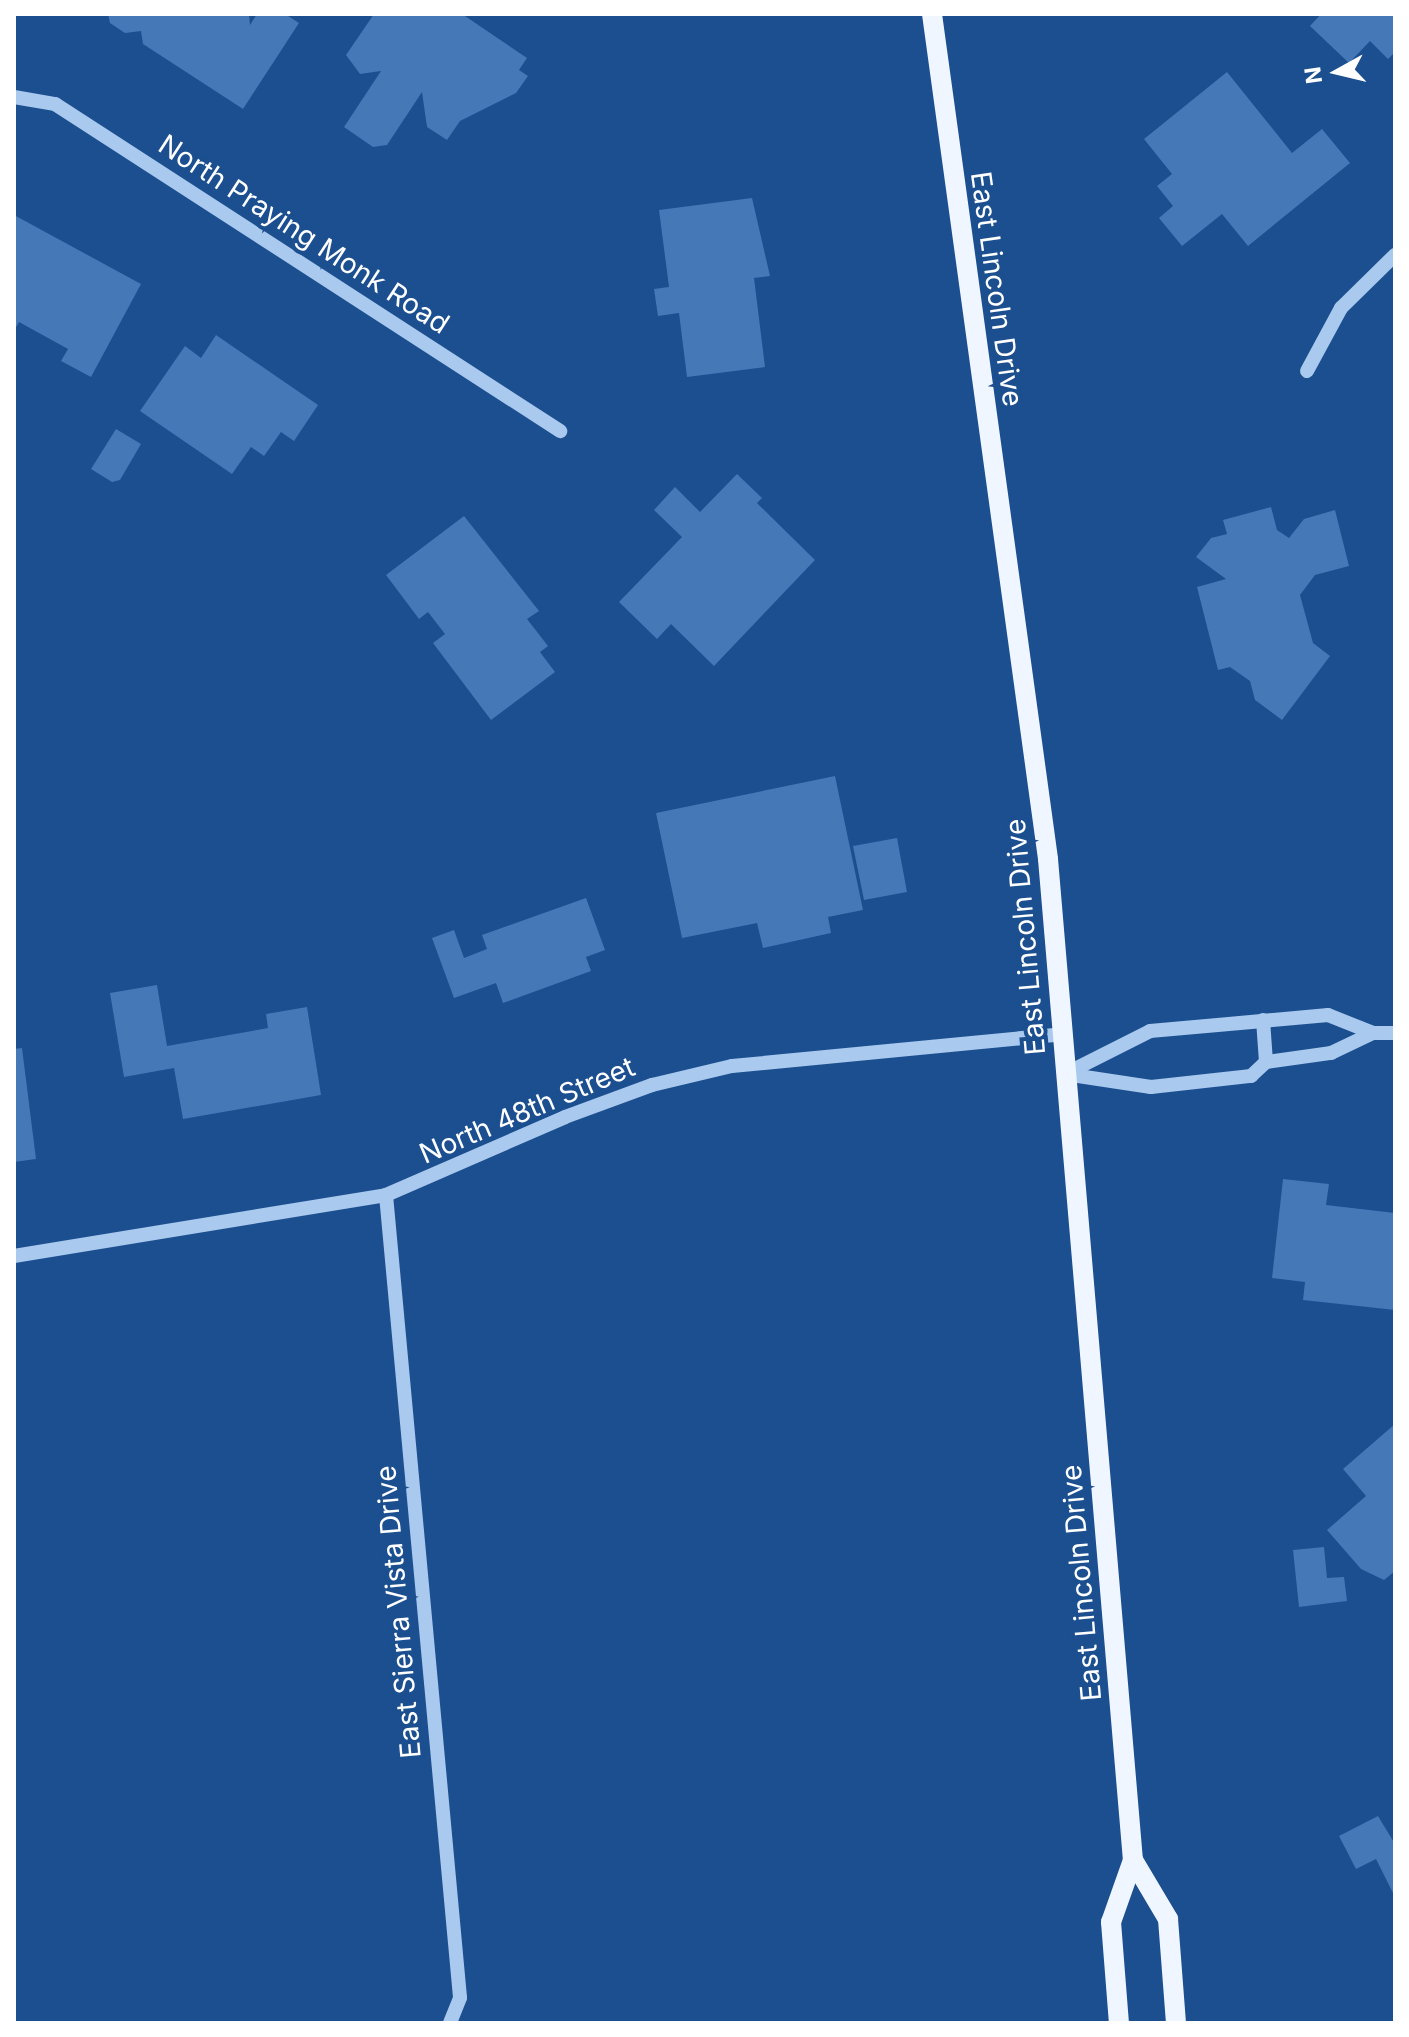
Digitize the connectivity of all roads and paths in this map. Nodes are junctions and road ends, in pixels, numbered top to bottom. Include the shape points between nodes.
1 (932, 14) edge
2 (14, 97) edge
3 (1395, 255) edge
4 (1307, 371) dead end
5 (560, 431) dead end
6 (1263, 1020) junction
7 (1373, 1033) junction
8 (1395, 1033) edge
9 (1062, 1034) junction
10 (1266, 1062) junction
11 (1065, 1074) junction
12 (386, 1195) junction
13 (14, 1256) edge
14 (1133, 1860) junction
15 (450, 2023) edge
16 (1119, 2023) edge
17 (1176, 2023) edge

1 - 9 main road, East Lincoln Drive via 1026,675
2 - 5 street, North Praying Monk Road via 55,104
3 - 4 street via 1341,308
6 - 7 street via 1328,1015
6 - 10 street
6 - 11 street via 1150,1031
7 - 8 street
7 - 10 street via 1331,1053
9 - 11 main road, East Lincoln Drive
9 - 12 street, North 48th Street via 732,1066 652,1085
10 - 11 street via 1251,1076 1151,1087
11 - 14 main road, East Lincoln Drive
12 - 13 street, North 48th Street
12 - 15 street, East Sierra Vista Drive via 460,1998
14 - 16 main road, East Lincoln Drive via 1111,1922
14 - 17 main road, East Lincoln Drive via 1168,1919

